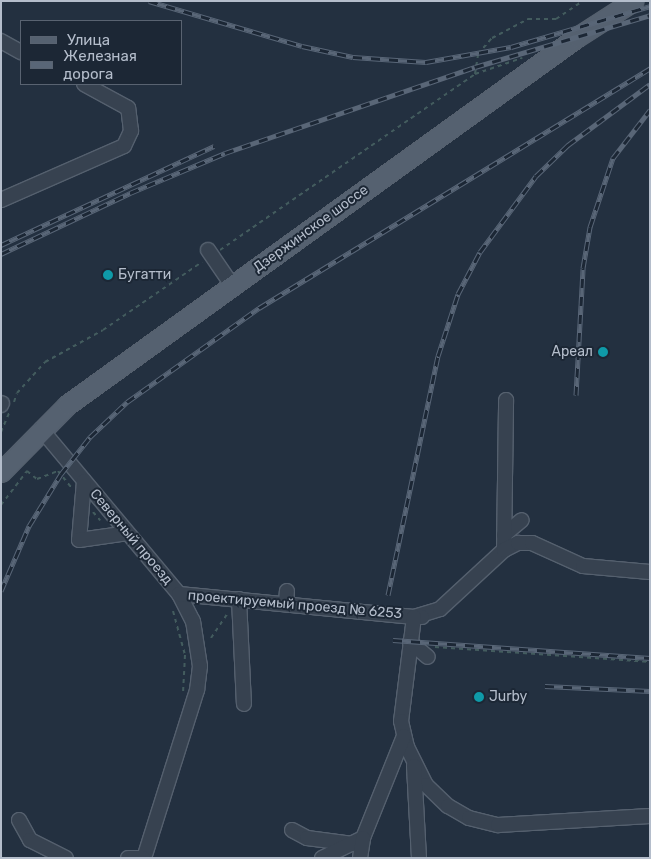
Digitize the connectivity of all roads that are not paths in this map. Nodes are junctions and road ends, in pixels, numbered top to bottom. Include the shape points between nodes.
1 (633, 1) edge
2 (1, 41) edge
3 (20, 51) edge
4 (86, 85) edge
5 (1, 200) edge
6 (210, 253) road end
7 (232, 285) junction
8 (506, 400) dead end
9 (41, 429) junction
10 (1, 472) edge
11 (84, 482) junction
12 (522, 520) dead end
13 (121, 534) junction
14 (504, 535) junction
15 (504, 550) junction
16 (650, 572) edge
17 (175, 600) junction
18 (239, 601) junction
19 (414, 617) junction
20 (442, 618) dead end
21 (412, 644) junction
22 (428, 656) dead end
23 (244, 704) dead end
24 (404, 736) junction
25 (414, 760) junction
26 (650, 816) edge
27 (19, 820) dead end
28 (292, 830) dead end
29 (358, 841) junction
30 (66, 858) edge
31 (128, 858) edge
32 (144, 858) edge
33 (322, 858) edge
34 (360, 858) edge
35 (419, 858) edge

1 - 7 main road, Дзержинское шоссе via 576,37
2 - 3 street
4 - 5 street via 128,108 131,131 124,146
6 - 7 street
7 - 9 main road, Дзержинское шоссе via 67,405
8 - 14 street
9 - 10 main road, Дзержинское шоссе
9 - 11 street, Северный проезд
11 - 13 street, Северный проезд
11 - 13 street via 79,540
12 - 14 street
13 - 17 street, Северный проезд
14 - 15 street
15 - 16 street, проектируемый проезд № 6253 via 518,543 532,543 583,566
15 - 19 street, проектируемый проезд № 6253 via 440,609
17 - 18 street, проектируемый проезд № 6253
17 - 32 street, Северный проезд via 193,621 198,642 197,690
18 - 19 street, проектируемый проезд № 6253 via 280,597 340,603
18 - 23 street
19 - 20 street
19 - 21 street
21 - 22 street
21 - 24 street via 401,706
24 - 25 street
24 - 29 street
25 - 26 street via 426,784 448,806 469,818 498,825
25 - 35 street
27 - 30 street via 30,840
28 - 29 street via 307,838
29 - 33 street
29 - 34 street
31 - 32 street

